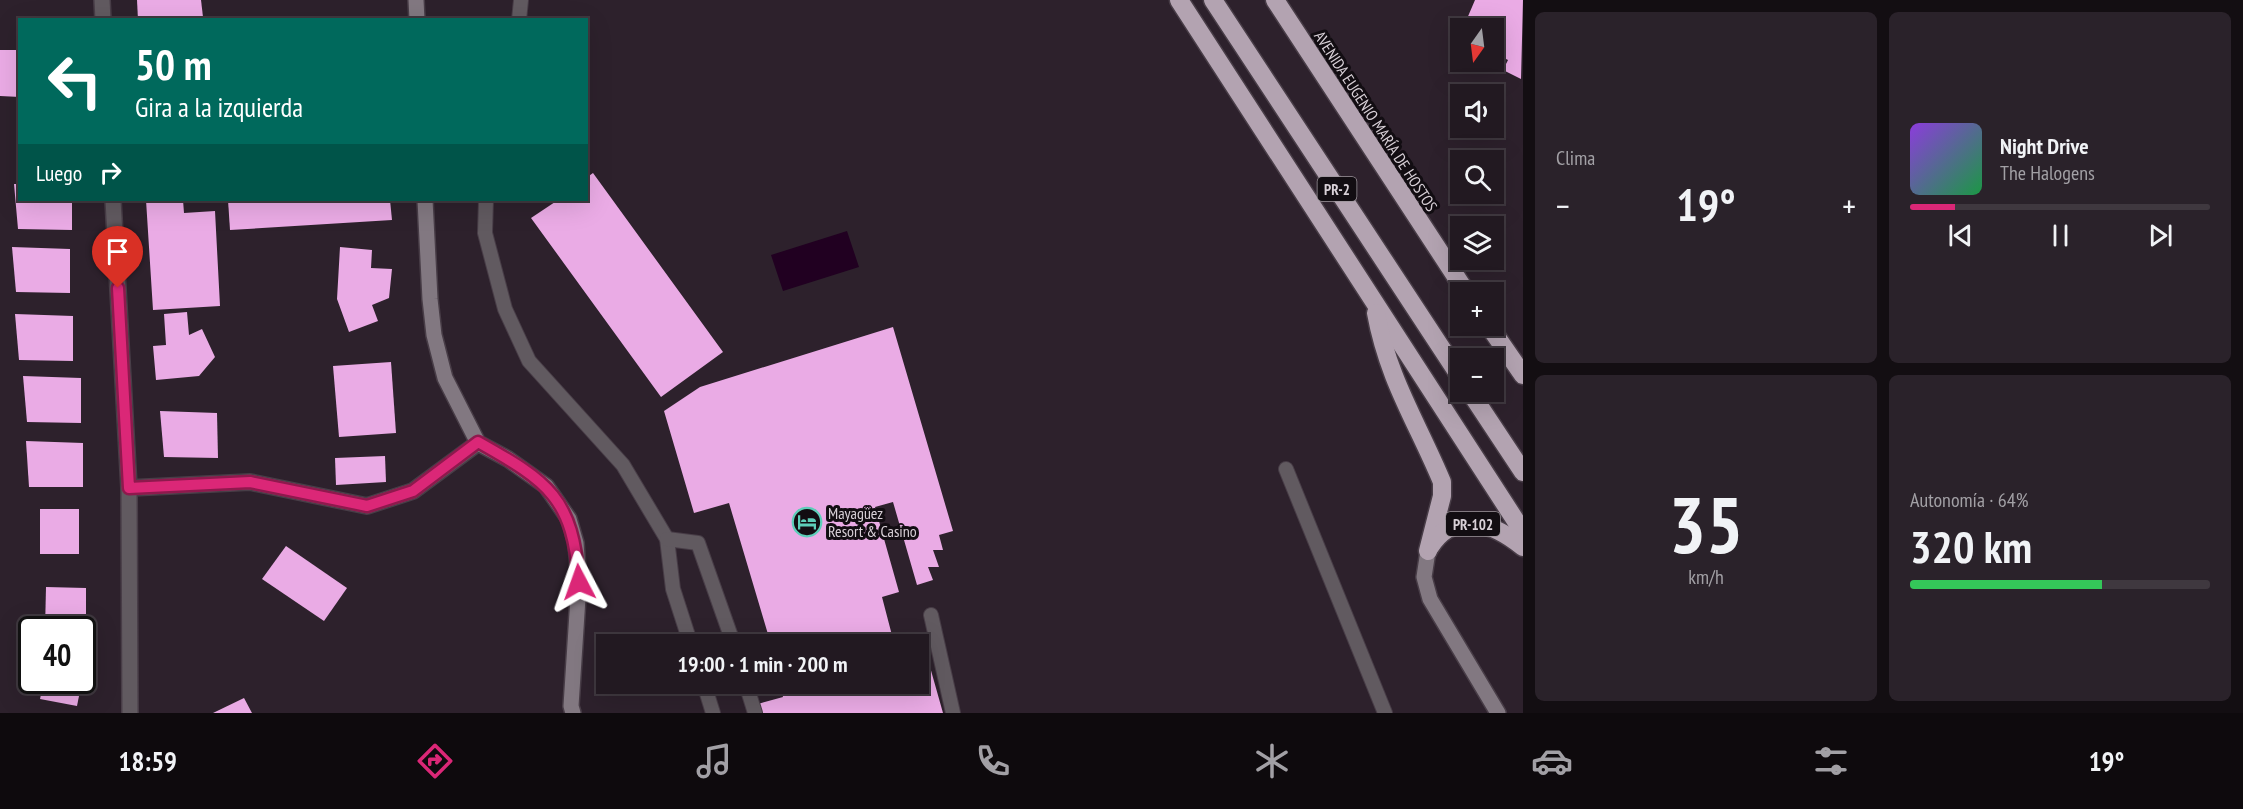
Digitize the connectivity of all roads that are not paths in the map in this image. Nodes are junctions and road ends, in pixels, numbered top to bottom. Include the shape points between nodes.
1 (102, 0) edge
2 (416, 0) edge
3 (521, 0) edge
4 (1179, 0) edge
5 (1213, 0) edge
6 (1275, 0) edge
7 (103, 18) edge
8 (417, 18) edge
9 (519, 18) edge
10 (113, 201) edge
11 (425, 201) edge
12 (486, 201) edge
13 (1459, 282) edge
14 (1375, 306) junction
15 (1496, 336) edge
16 (1450, 361) edge
17 (1523, 375) edge
18 (1477, 402) edge
19 (478, 442) junction
20 (1286, 469) dead end
21 (1523, 472) edge
22 (129, 488) junction
23 (1523, 532) edge
24 (667, 539) junction
25 (1523, 547) edge
26 (1428, 552) junction
27 (931, 615) dead end
28 (687, 634) edge
29 (730, 634) edge
30 (710, 694) edge
31 (749, 694) edge
32 (130, 713) edge
33 (573, 713) edge
34 (713, 713) edge
35 (755, 713) edge
36 (953, 713) edge
37 (1385, 713) edge
38 (1498, 713) edge

1 - 7 street
2 - 8 street
3 - 9 lane
4 - 14 highway
5 - 16 highway, PR-2
6 - 13 highway, AVENIDA EUGENIO MARÍA DE HOSTOS
10 - 22 street
11 - 19 street via 434,335 446,378
12 - 24 lane via 485,233 505,309 529,361 623,465
14 - 23 highway
14 - 26 highway via 1392,376 1443,482
15 - 17 highway
18 - 21 highway
19 - 22 street via 413,491 367,506 250,482
19 - 33 street via 546,486 569,519 576,543 579,582
20 - 37 lane
22 - 32 street
24 - 28 lane via 673,589
24 - 29 lane via 698,543
25 - 26 highway, PR-102 via 1504,532 1482,524 1465,524 1450,526 1437,536
26 - 38 street, PR-102 / PR-102 via 1424,577 1430,599
27 - 36 lane
30 - 34 lane
31 - 35 lane

